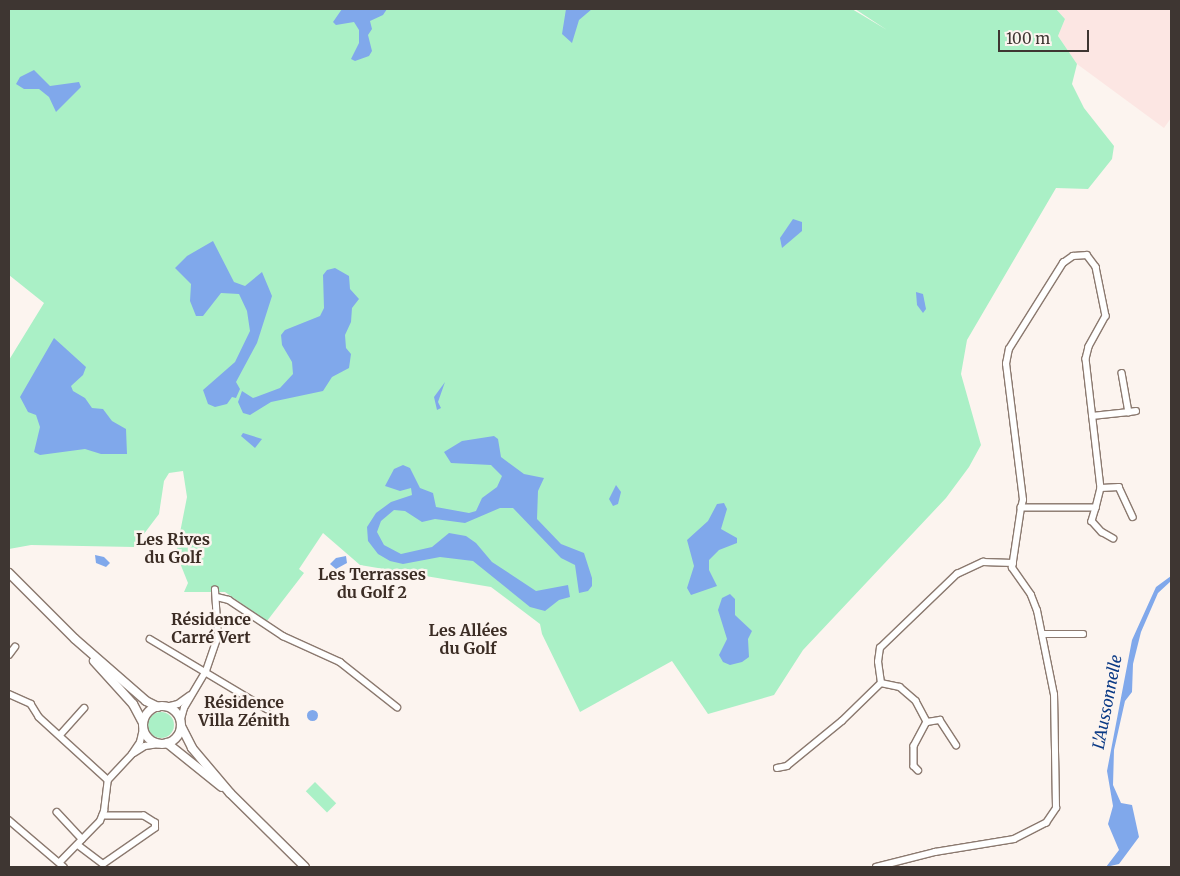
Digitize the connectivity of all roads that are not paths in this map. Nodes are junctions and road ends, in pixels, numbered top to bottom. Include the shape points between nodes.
1 (1122, 373) dead end
2 (1136, 411) dead end
3 (1129, 412) junction
4 (1092, 416) junction
5 (1100, 488) junction
6 (1021, 508) junction
7 (1096, 508) junction
8 (1133, 517) dead end
9 (1113, 538) dead end
10 (1013, 563) junction
11 (9, 573) edge
12 (215, 590) dead end
13 (217, 597) junction
14 (1043, 634) junction
15 (1083, 634) dead end
16 (75, 638) junction
17 (150, 640) dead end
18 (15, 648) dead end
19 (9, 655) edge
20 (206, 671) junction
21 (881, 683) junction
22 (192, 693) junction
23 (9, 694) edge
24 (162, 707) junction
25 (397, 707) dead end
26 (84, 708) dead end
27 (267, 709) dead end
28 (927, 722) junction
29 (180, 725) junction
30 (143, 726) junction
31 (60, 736) junction
32 (163, 744) junction
33 (956, 745) dead end
34 (132, 754) junction
35 (777, 768) dead end
36 (918, 770) dead end
37 (108, 780) junction
38 (230, 793) junction
39 (57, 812) dead end
40 (103, 816) junction
41 (9, 820) edge
42 (82, 839) junction
43 (78, 845) junction
44 (62, 864) edge
45 (305, 867) edge
46 (876, 867) edge

1 - 3 street
2 - 3 street
3 - 4 street
4 - 5 street
4 - 6 street via 1087,353 1106,316 1093,260 1087,255 1073,256 1056,272 1009,349 1006,382 1014,416
5 - 7 street
5 - 8 street via 1120,487
6 - 7 street
6 - 10 street
7 - 9 street via 1092,521
10 - 14 street via 1014,574 1031,595
10 - 21 street via 983,562 957,574 880,648
11 - 16 main road
12 - 13 street
13 - 20 street via 218,637
13 - 25 street via 229,600 283,636 340,662
14 - 15 street
14 - 46 street via 1056,720 1056,808 1052,817 1032,833
16 - 24 main road via 146,701
16 - 30 main road via 133,704
17 - 20 street
18 - 19 street
20 - 22 street
20 - 27 street
21 - 28 street via 900,687 916,701
21 - 35 street via 842,721 787,766
22 - 24 street via 178,704
22 - 29 street
23 - 31 street via 31,704 39,717
24 - 29 main road via 177,714
24 - 30 main road via 147,714
26 - 31 street
28 - 33 street via 940,720
28 - 36 street via 914,746 914,766
29 - 32 main road via 178,735
29 - 38 main road via 192,748
30 - 32 main road via 147,737
30 - 34 street via 140,742
31 - 37 street
32 - 34 street via 145,746
32 - 38 main road
34 - 37 street
37 - 40 street
38 - 45 main road
39 - 42 street
40 - 42 street
40 - 43 street via 144,816 154,823 155,828 103,864
41 - 44 street
42 - 43 street
43 - 44 street

